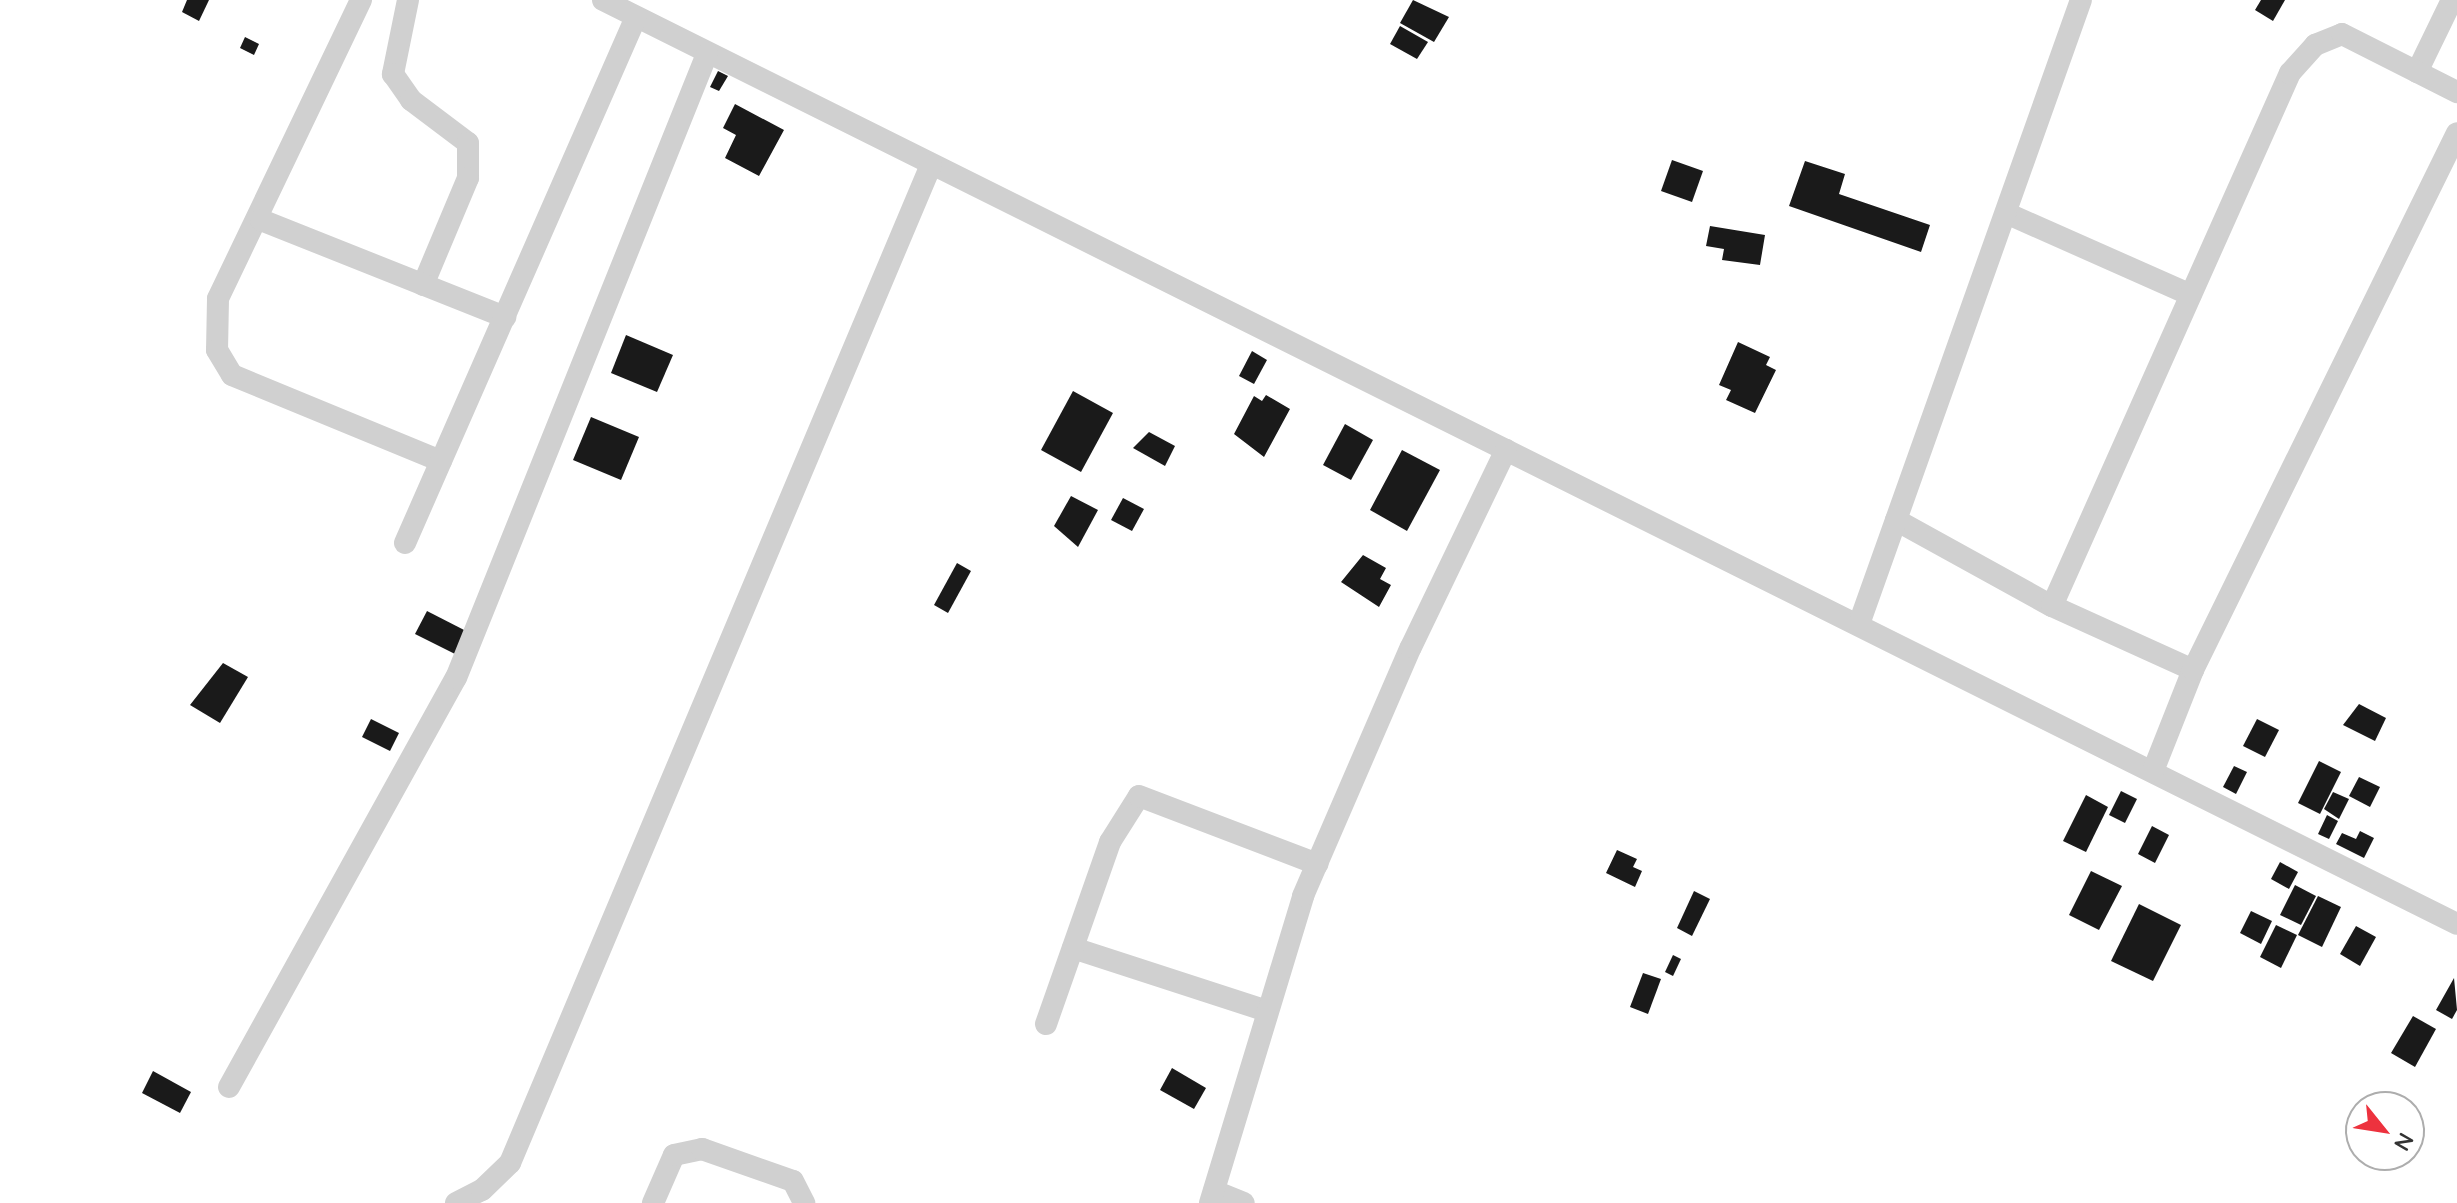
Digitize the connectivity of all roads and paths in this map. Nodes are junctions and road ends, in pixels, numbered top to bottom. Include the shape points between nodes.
1 (361, 0) edge
2 (408, 0) edge
3 (603, 0) edge
4 (2081, 0) edge
5 (2452, 0) edge
6 (636, 17) junction
7 (707, 54) junction
8 (2417, 72) junction
9 (2457, 92) edge
10 (2457, 133) edge
11 (931, 165) junction
12 (2006, 213) junction
13 (261, 220) junction
14 (423, 285) junction
15 (2191, 295) junction
16 (505, 317) junction
17 (1506, 450) junction
18 (441, 461) junction
19 (1896, 520) junction
20 (405, 543) dead end
21 (2052, 606) junction
22 (1859, 624) junction
23 (2193, 670) junction
24 (2153, 771) junction
25 (1317, 864) junction
26 (2457, 924) edge
27 (1073, 948) junction
28 (1267, 1011) junction
29 (1046, 1024) dead end
30 (229, 1087) dead end
31 (1212, 1197) edge
32 (456, 1203) edge
33 (653, 1203) edge
34 (804, 1203) edge
35 (1244, 1203) edge

1 - 13 street
2 - 14 street via 393,74 411,100 468,143 468,178
3 - 6 street
4 - 12 street
5 - 8 street
6 - 7 street
6 - 16 street
7 - 11 street
7 - 30 street via 456,678
8 - 9 street
8 - 15 street via 2342,34 2315,45 2290,73
10 - 23 street
11 - 17 street
11 - 32 street via 510,1163 482,1190
12 - 15 street
12 - 19 street
13 - 14 street
13 - 18 street via 218,299 217,350 232,375
14 - 16 street
15 - 21 street
16 - 18 street
17 - 22 street
17 - 25 street via 1411,647
18 - 20 street
19 - 21 street
19 - 22 street
21 - 23 street
22 - 24 street
23 - 24 street
24 - 26 street
25 - 27 street via 1139,796 1110,842
25 - 28 street
27 - 28 street
27 - 29 street
28 - 31 street
31 - 35 street
33 - 34 street via 674,1155 702,1149 793,1181

